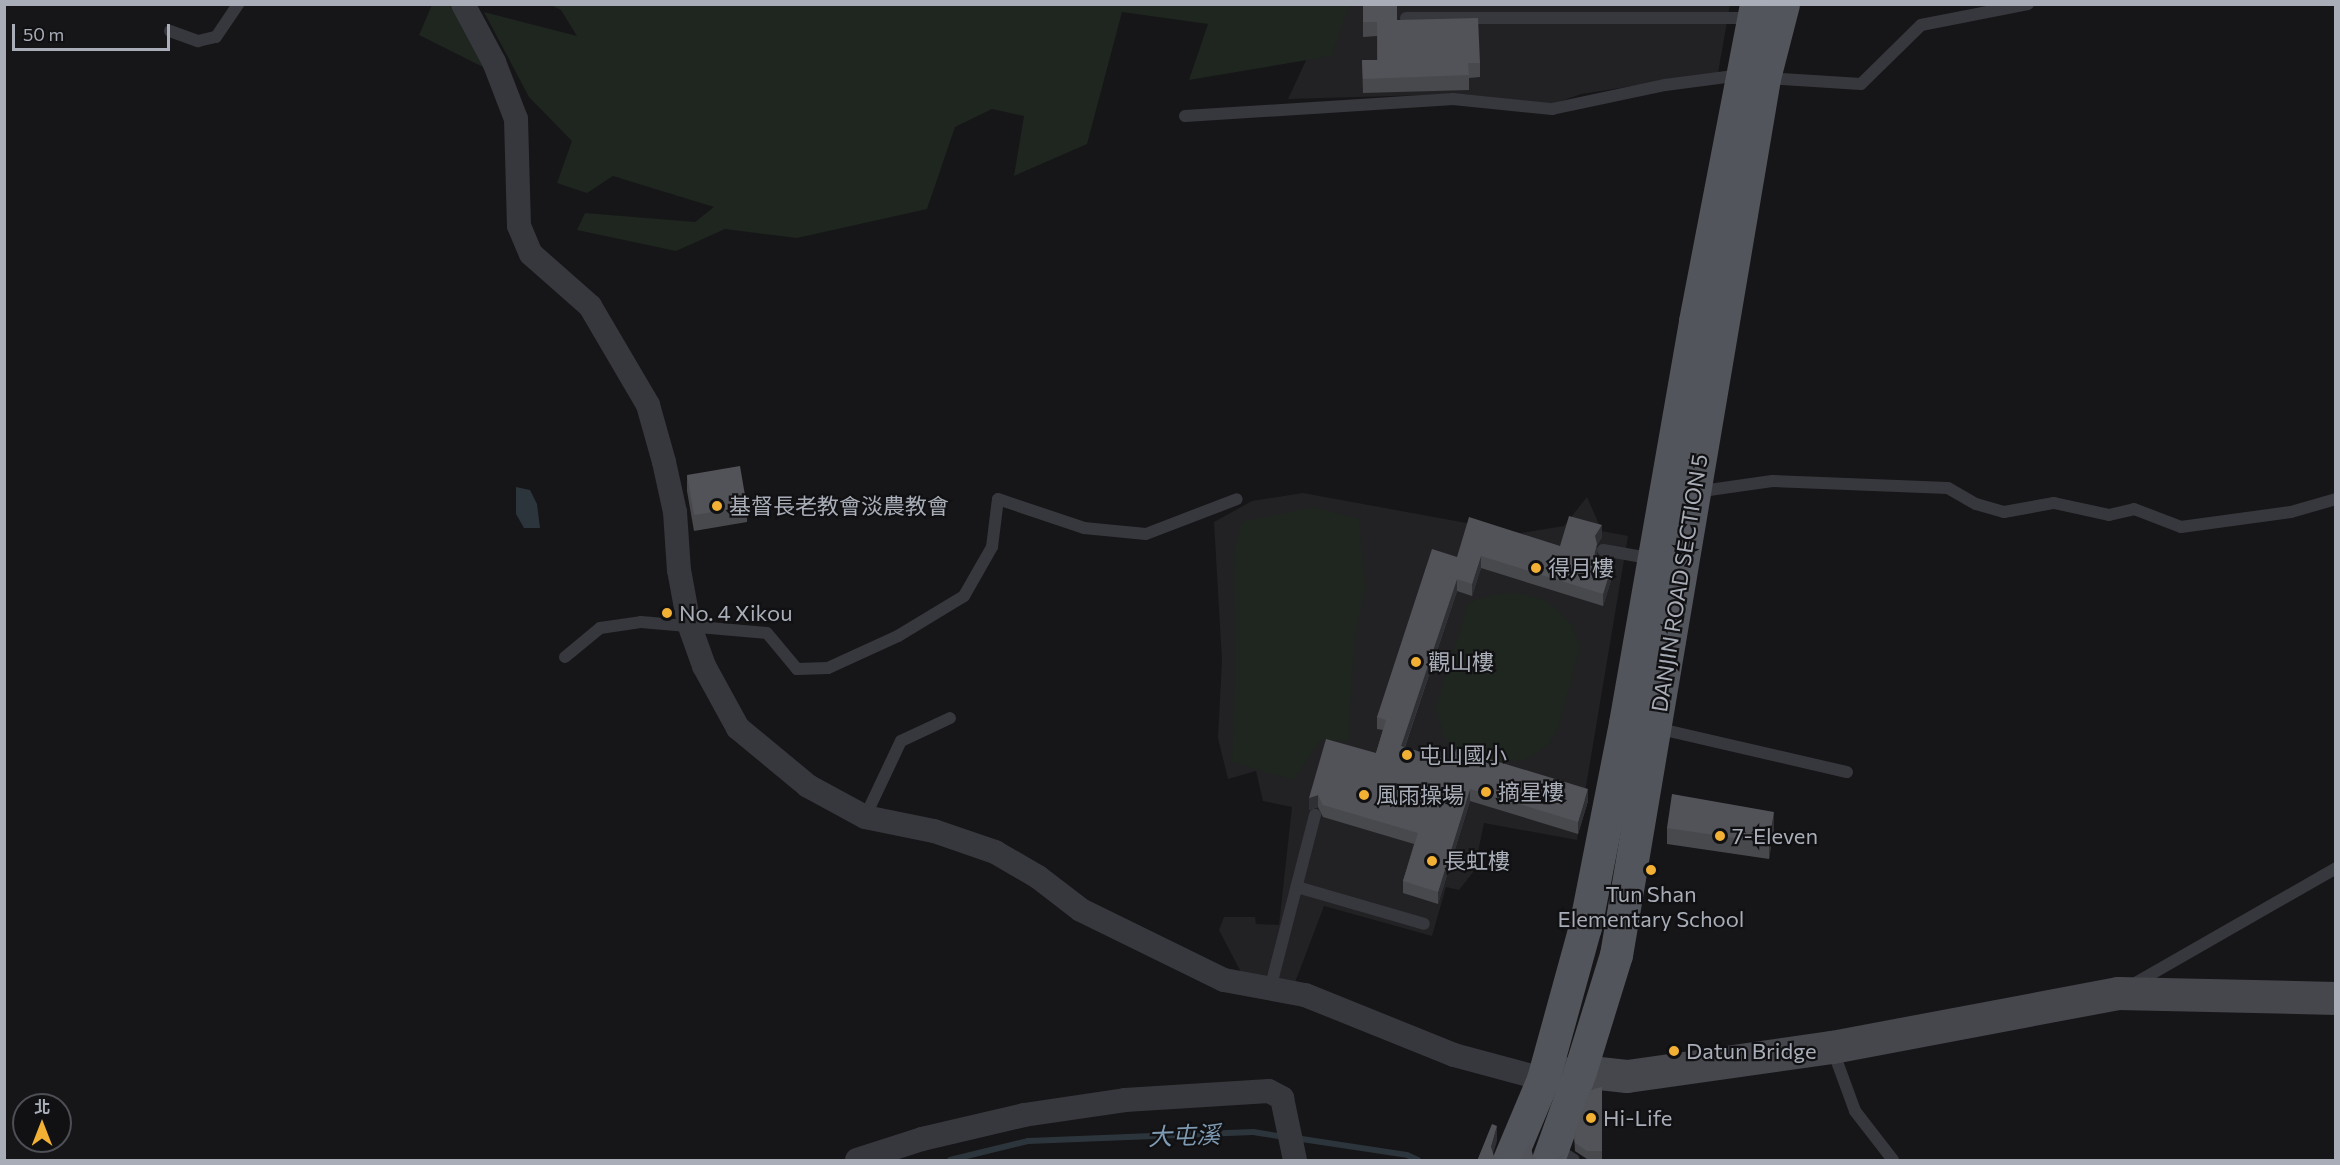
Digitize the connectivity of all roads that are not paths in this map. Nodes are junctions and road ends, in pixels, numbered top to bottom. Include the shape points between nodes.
1 (238, 4) edge
2 (463, 4) edge
3 (1783, 4) edge
4 (2028, 4) edge
5 (1755, 11) edge
6 (1406, 18) edge
7 (170, 31) dead end
8 (1753, 76) junction
9 (1185, 116) dead end
10 (1694, 492) junction
11 (1237, 499) dead end
12 (2336, 499) edge
13 (1603, 550) dead end
14 (1655, 559) junction
15 (689, 624) junction
16 (565, 657) dead end
17 (950, 718) dead end
18 (1655, 728) junction
19 (1847, 772) dead end
20 (1630, 779) junction
21 (1315, 815) dead end
22 (865, 817) junction
23 (2336, 868) edge
24 (1297, 887) junction
25 (1424, 924) dead end
26 (1270, 989) junction
27 (2118, 993) junction
28 (2336, 999) edge
29 (1832, 1047) junction
30 (1580, 1071) junction
31 (1543, 1079) junction
32 (1513, 1153) edge
33 (1294, 1156) edge
34 (1557, 1156) edge
35 (857, 1161) edge
36 (1893, 1161) edge

1 - 7 lane via 216,37 198,41
2 - 15 street via 494,62 516,119 519,226 531,254 590,306 648,405 675,512 679,570
3 - 8 main road, DANJIN ROAD SECTION 5
4 - 8 lane via 1921,26 1861,84
5 - 6 lane
5 - 8 main road, DANJIN ROAD SECTION 5
8 - 9 lane via 1665,85 1551,109 1453,99
8 - 10 main road, DANJIN ROAD SECTION 5
8 - 14 main road, DANJIN ROAD SECTION 5 via 1695,321
10 - 12 lane via 1772,481 1948,488 1976,504 2004,512 2054,503 2109,515 2134,509 2181,526 2291,512
10 - 18 main road, DANJIN ROAD SECTION 5
11 - 15 lane via 1146,534 1084,528 998,499 992,548 964,596 898,636 828,668 797,669 767,633
13 - 14 lane
14 - 20 main road, DANJIN ROAD SECTION 5
15 - 16 lane via 641,622 600,628
15 - 22 street via 704,666 738,728 808,786
17 - 22 lane via 902,741
18 - 19 lane
18 - 20 main road, DANJIN ROAD SECTION 5
20 - 30 main road, DANJIN ROAD SECTION 5 via 1616,955
20 - 31 main road, DANJIN ROAD SECTION 5
21 - 24 lane
22 - 26 street via 934,831 995,852 1038,877 1081,910 1224,980
23 - 27 lane
24 - 25 lane
24 - 26 lane
26 - 31 street via 1305,995 1454,1055
27 - 28 street
27 - 29 street
29 - 30 street via 1627,1076
29 - 36 lane via 1855,1111
30 - 31 street
30 - 34 main road, DANJIN ROAD SECTION 5
31 - 32 main road, DANJIN ROAD SECTION 5
33 - 35 street via 1282,1098 1269,1091 1125,1100 1012,1118 922,1139

